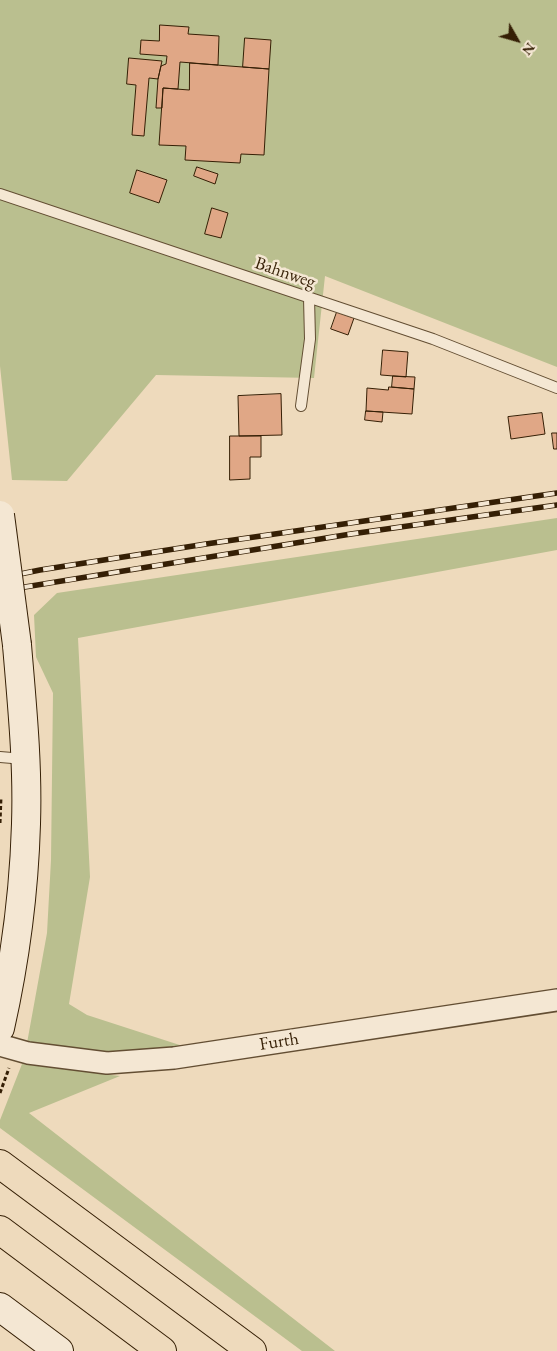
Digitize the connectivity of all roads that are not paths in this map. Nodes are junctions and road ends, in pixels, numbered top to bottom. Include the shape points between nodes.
1 (0, 194) edge
2 (309, 298) junction
3 (557, 388) edge
4 (301, 406) dead end
5 (0, 514) edge
6 (12, 758) edge
7 (557, 1000) edge
8 (0, 1028) edge
9 (0, 1045) edge
10 (0, 1164) edge
11 (0, 1230) edge
12 (0, 1307) edge
13 (59, 1351) edge
14 (162, 1351) edge
15 (252, 1351) edge

1 - 2 lane, Bahnweg
2 - 3 lane, Bahnweg via 433,339
2 - 4 lane via 310,339
5 - 6 main road, bridge via 17,645
6 - 8 main road via 26,823 21,909
7 - 9 street, Furth via 174,1058 107,1063 28,1053
10 - 15 highway
11 - 14 highway
12 - 13 main road

